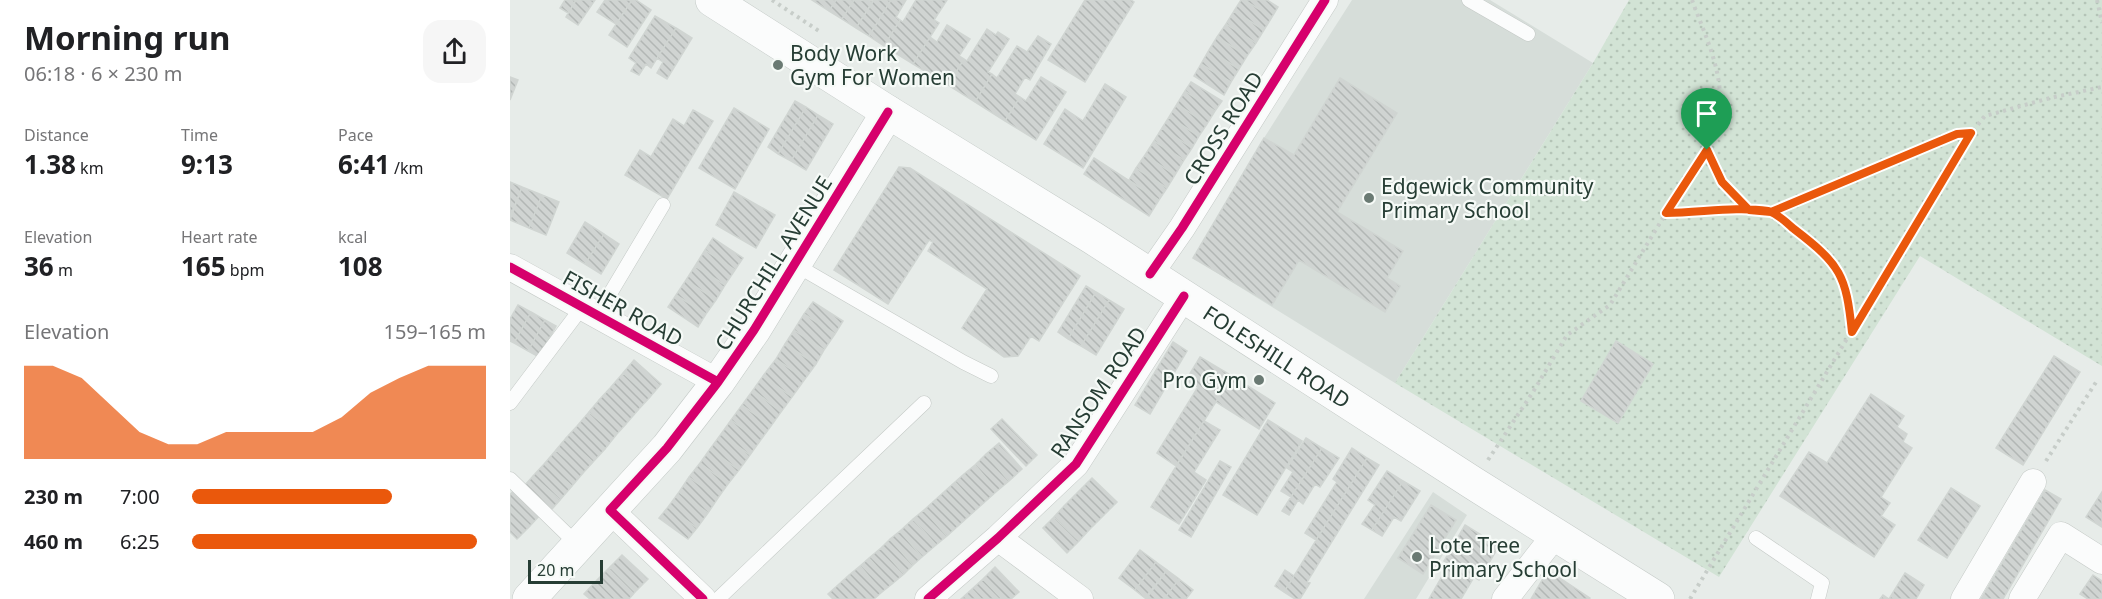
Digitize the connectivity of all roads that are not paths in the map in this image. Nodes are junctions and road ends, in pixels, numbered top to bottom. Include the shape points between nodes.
1 (712, 0) edge
2 (1325, 0) edge
3 (1469, 0) edge
4 (1528, 34) dead end
5 (888, 112) junction
6 (663, 205) dead end
7 (794, 264) junction
8 (510, 267) edge
9 (1150, 274) junction
10 (1184, 296) junction
11 (590, 310) junction
12 (991, 376) dead end
13 (718, 382) junction
14 (510, 403) edge
15 (924, 403) dead end
16 (510, 479) edge
17 (2033, 482) road end
18 (610, 510) junction
19 (1555, 535) junction
20 (998, 538) junction
21 (1756, 538) dead end
22 (578, 545) junction
23 (2102, 561) edge
24 (529, 599) edge
25 (703, 599) edge
26 (718, 599) edge
27 (928, 599) edge
28 (1080, 599) edge
29 (1505, 599) edge
30 (1658, 599) edge
31 (1818, 599) edge
32 (1964, 599) edge
33 (2022, 599) edge

1 - 5 main road, FOLESHILL ROAD
2 - 9 street, CROSS ROAD
3 - 4 lane
5 - 7 main road, CHURCHILL AVENUE
5 - 9 main road, FOLESHILL ROAD
6 - 11 lane
7 - 12 lane
7 - 13 main road, CHURCHILL AVENUE
8 - 11 street, FISHER ROAD
9 - 10 main road, FOLESHILL ROAD
10 - 19 main road, FOLESHILL ROAD
10 - 20 street, RANSOM ROAD via 1076,464
11 - 13 street, FISHER ROAD
11 - 14 lane
13 - 18 main road, CHURCHILL AVENUE via 667,448
15 - 26 lane
16 - 22 lane
17 - 32 street
18 - 22 main road, CHURCHILL AVENUE
18 - 25 street
19 - 29 street
19 - 30 main road, FOLESHILL ROAD
20 - 27 street, RANSOM ROAD
20 - 28 street
21 - 31 lane via 1822,583
22 - 24 main road, CHURCHILL AVENUE
23 - 33 street via 2061,535

